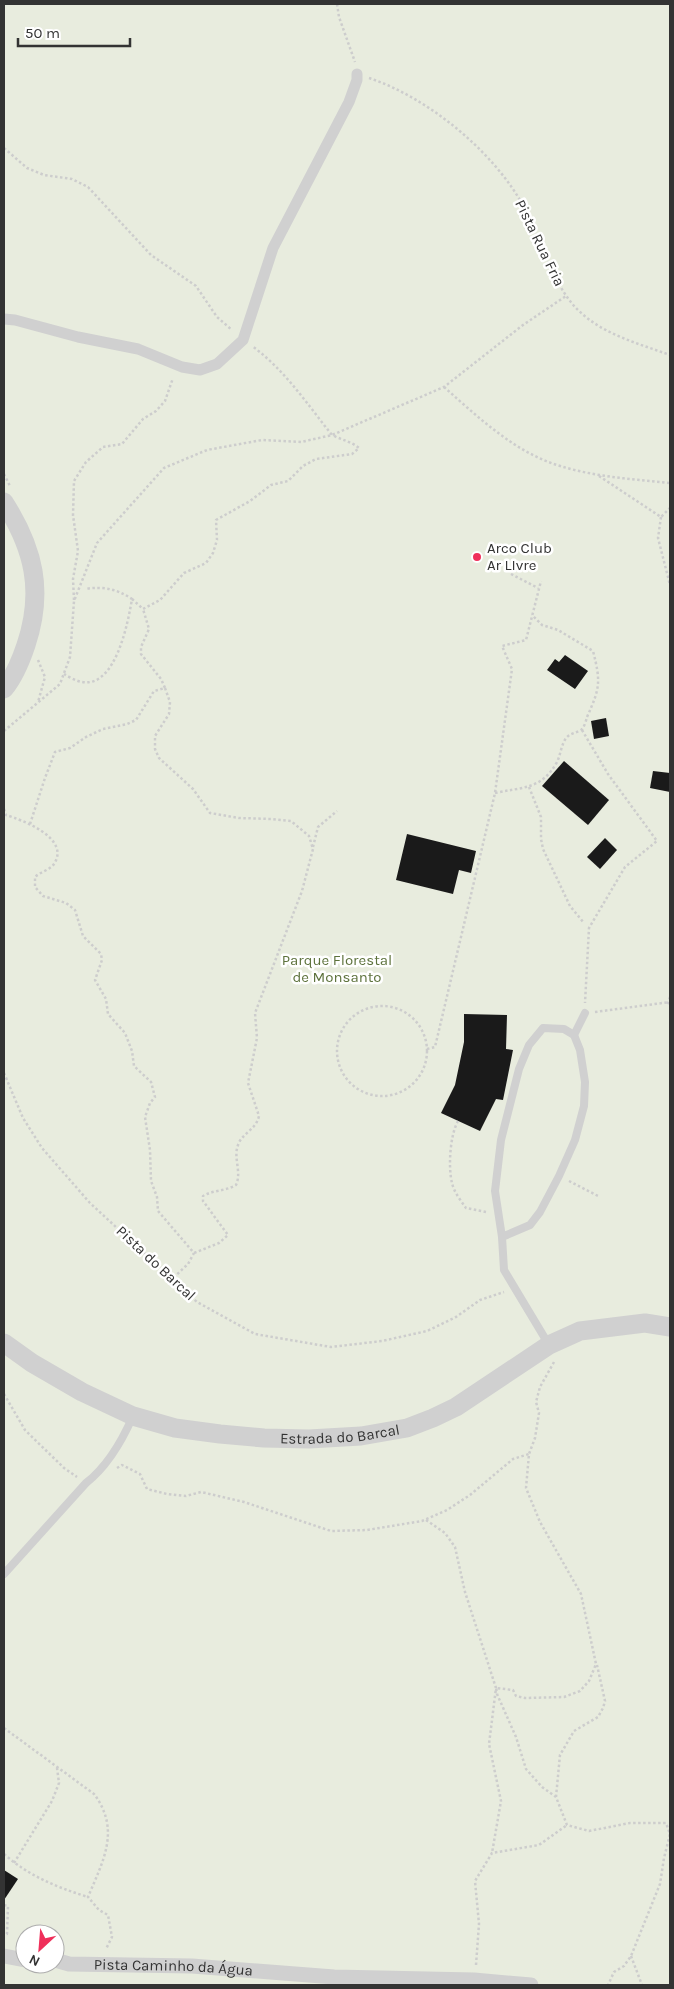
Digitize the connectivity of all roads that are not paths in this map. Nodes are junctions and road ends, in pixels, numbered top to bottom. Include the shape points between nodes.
1 (357, 74) road end
2 (4, 319) edge
3 (4, 502) edge
4 (4, 689) edge
5 (585, 1013) road end
6 (574, 1035) junction
7 (502, 1237) junction
8 (670, 1326) edge
9 (4, 1343) edge
10 (549, 1345) junction
11 (133, 1416) junction
12 (4, 1574) edge
13 (65, 1963) edge
14 (531, 1985) edge

1 - 2 street via 350,102 274,248 243,340 217,364 200,370 182,367 138,349
3 - 4 street via 22,533 36,588 30,632 22,656
5 - 6 lane
6 - 7 lane via 586,1082 584,1106 575,1140 540,1212 530,1225
6 - 7 lane via 564,1029 543,1028 529,1045 519,1068 502,1140 495,1191
7 - 10 lane via 504,1270
8 - 10 street, Estrada do Barcal via 645,1323 580,1331
9 - 11 street, Estrada do Barcal via 82,1392
10 - 11 street, Estrada do Barcal via 456,1407 407,1428 361,1436 264,1438 175,1428
11 - 12 lane via 121,1442 97,1475 86,1483
13 - 14 street, Pista Caminho da Água via 192,1966 334,1977 474,1980

